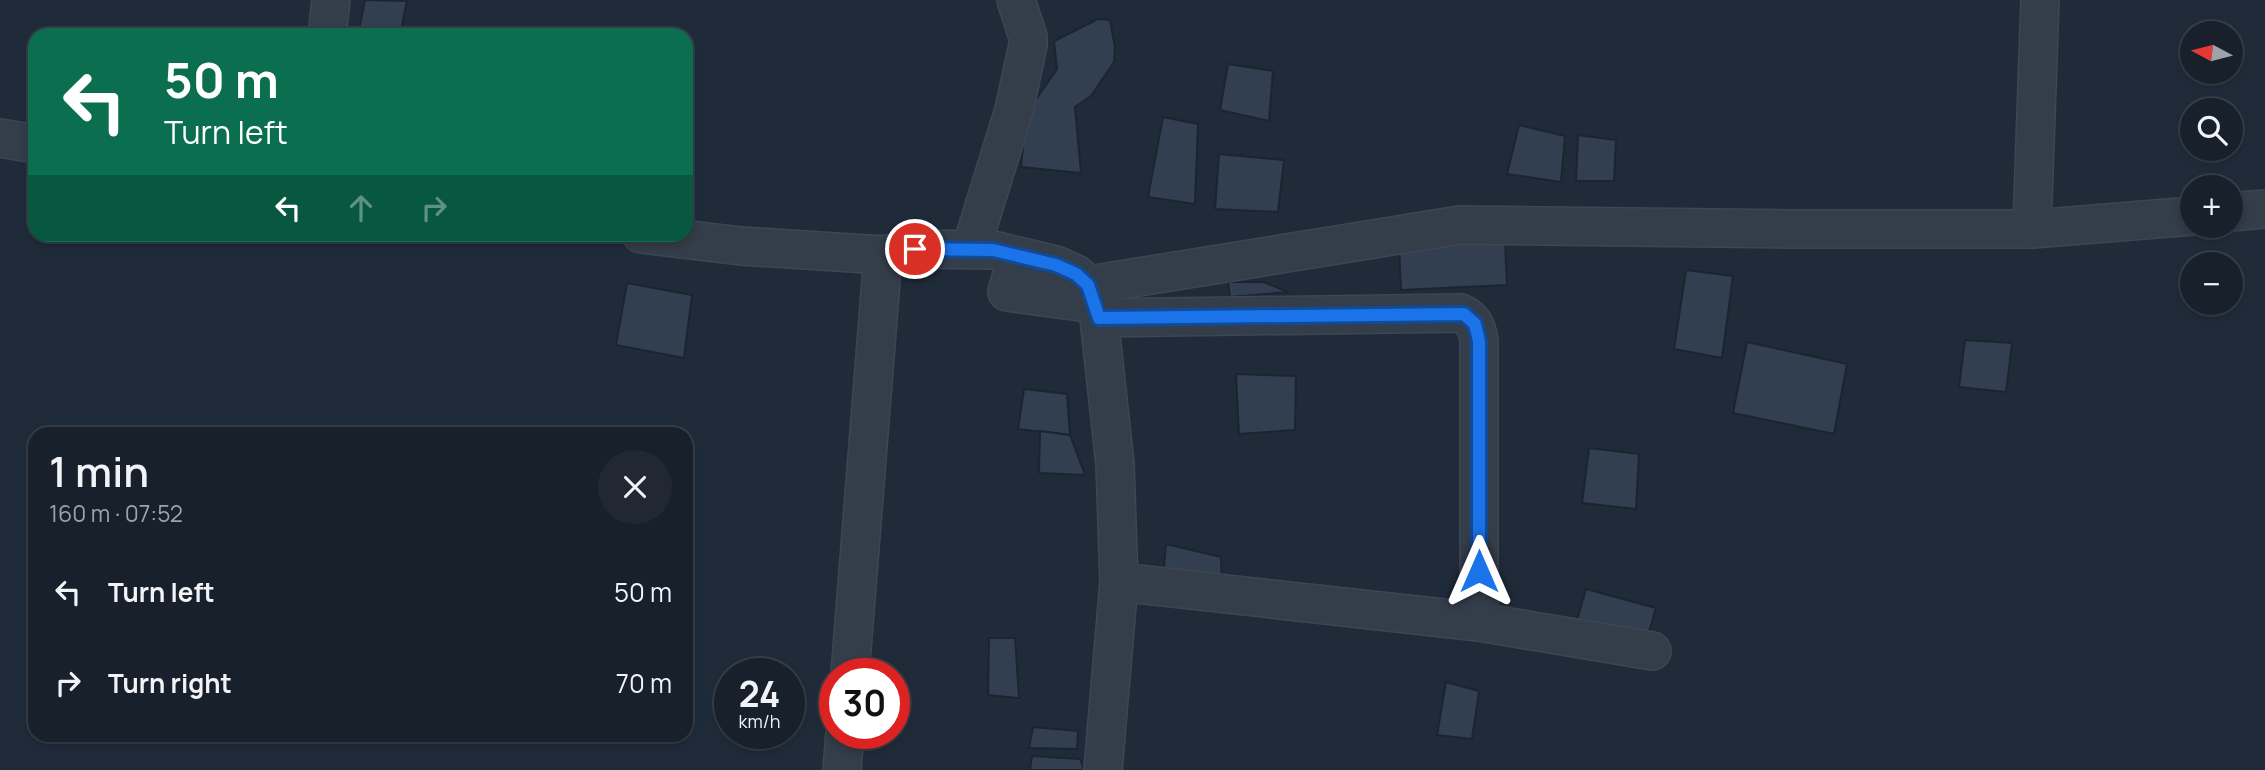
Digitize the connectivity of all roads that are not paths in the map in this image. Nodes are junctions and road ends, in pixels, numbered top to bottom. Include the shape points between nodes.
1 (331, 0) edge
2 (1016, 0) edge
3 (2040, 0) edge
4 (328, 28) edge
5 (0, 138) edge
6 (28, 143) edge
7 (2265, 209) edge
8 (2243, 211) edge
9 (2180, 217) edge
10 (2032, 229) junction
11 (693, 240) edge
12 (971, 249) junction
13 (883, 255) junction
14 (1095, 302) junction
15 (1119, 582) junction
16 (1479, 622) junction
17 (1652, 651) dead end
18 (851, 658) edge
19 (844, 749) edge
20 (842, 770) edge
21 (1102, 770) edge

1 - 4 street
2 - 12 street via 1028,45 1014,110
3 - 10 street
5 - 6 street
7 - 8 street
9 - 10 street
10 - 14 street via 1460,225
11 - 13 street
12 - 13 street via 915,249
12 - 14 street via 1056,265 1076,274
13 - 18 street
14 - 15 street via 1115,464
14 - 16 street via 1460,313 1469,318 1479,341
15 - 16 street
15 - 21 street
16 - 17 street
19 - 20 street

